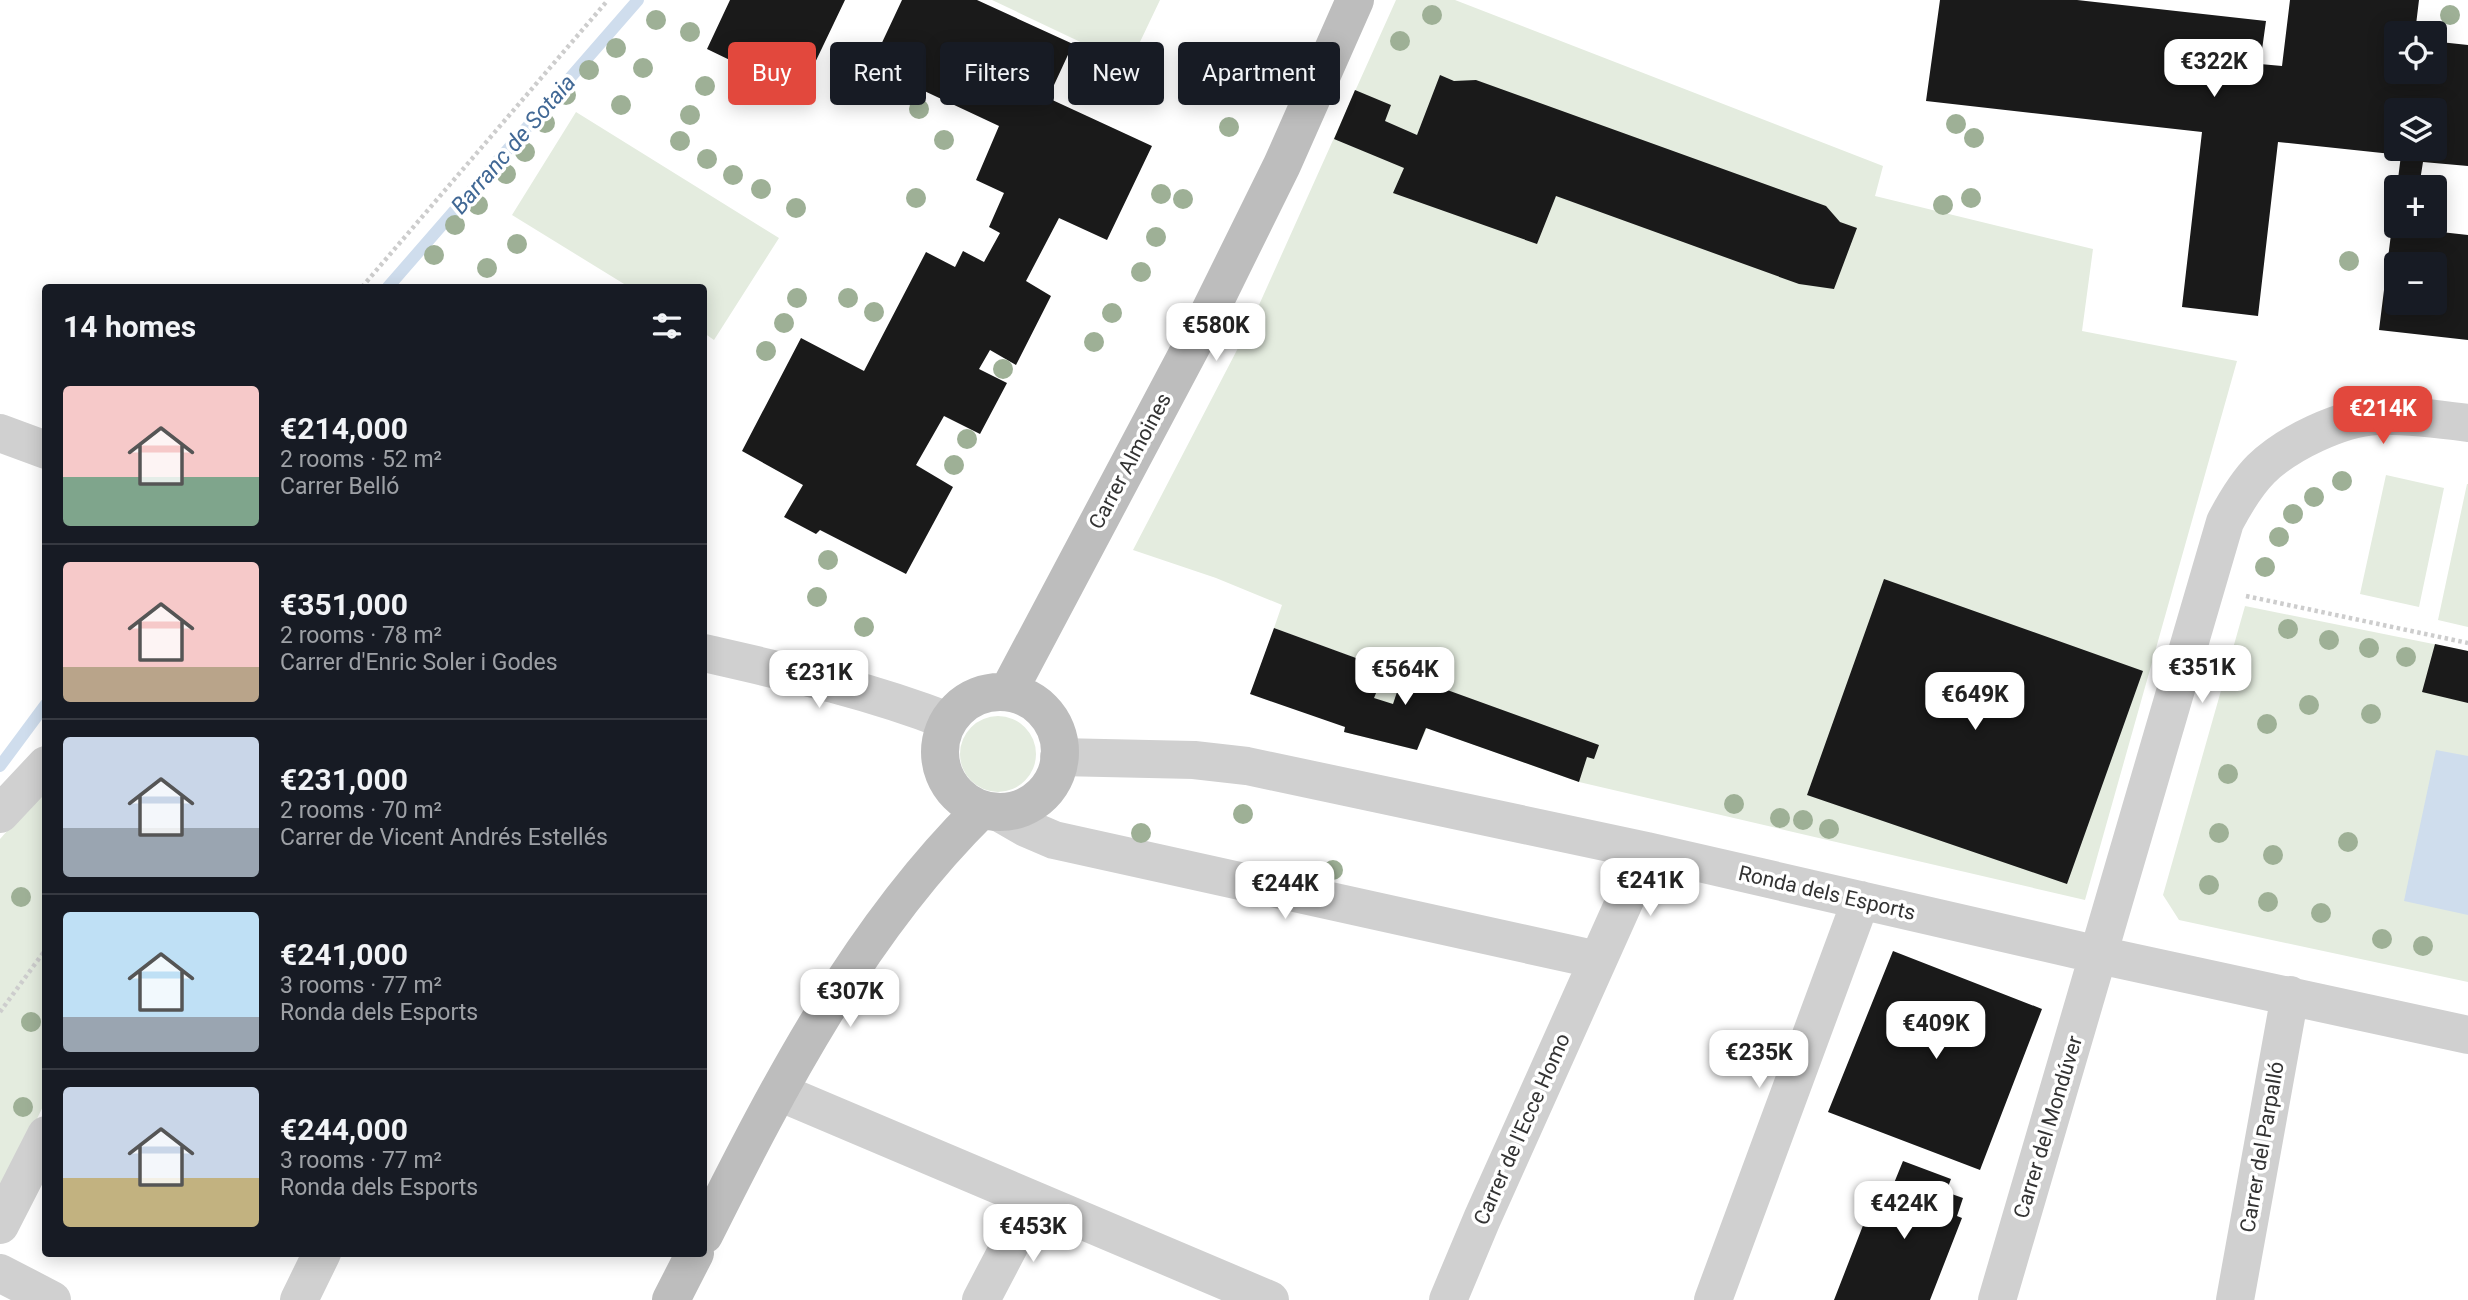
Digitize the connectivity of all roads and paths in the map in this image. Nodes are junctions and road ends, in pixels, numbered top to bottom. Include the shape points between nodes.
1 (608, 0) edge
2 (1355, 0) edge
3 (365, 284) edge
4 (2468, 423) edge
5 (0, 433) edge
6 (42, 449) edge
7 (2205, 587) junction
8 (2468, 643) edge
9 (707, 654) edge
10 (1008, 692) junction
11 (948, 721) junction
12 (1059, 757) junction
13 (42, 769) edge
14 (990, 811) junction
15 (0, 814) edge
16 (1647, 851) junction
17 (1861, 900) junction
18 (42, 954) edge
19 (2099, 955) junction
20 (1598, 960) junction
21 (2290, 995) junction
22 (0, 1012) edge
23 (2468, 1035) edge
24 (779, 1092) junction
25 (42, 1143) edge
26 (1033, 1201) junction
27 (0, 1226) edge
28 (707, 1229) edge
29 (320, 1257) edge
30 (693, 1257) edge
31 (0, 1273) edge
32 (1217, 1290) edge
33 (52, 1300) edge
34 (299, 1300) edge
35 (671, 1300) edge
36 (981, 1300) edge
37 (1270, 1300) edge
38 (1448, 1300) edge
39 (1713, 1300) edge
40 (1997, 1300) edge
41 (2235, 1300) edge

1 - 3 path
2 - 10 street, Carrer Almoines via 1282,165 1206,317
4 - 7 street, Carrer del Mondúver via 2374,416 2294,444 2261,469 2239,495 2225,522
5 - 6 street
7 - 8 path
7 - 19 street, Carrer del Mondúver
9 - 11 street via 848,687
10 - 11 street via 987,693 968,701
10 - 12 street via 1028,698 1044,710 1055,728
11 - 14 street via 939,751 950,788 964,801
12 - 14 street via 1049,787 1036,800 1018,810
12 - 16 street, Ronda dels Esports via 1247,766
13 - 15 street
14 - 20 street via 1054,840
14 - 24 street via 928,865 846,978
16 - 17 street, Ronda dels Esports
16 - 20 street, Carrer de l'Ecce Homo
17 - 19 street, Ronda dels Esports
17 - 39 street
18 - 22 path
19 - 21 street, Ronda dels Esports
19 - 40 street, Carrer del Mondúver
20 - 38 street, Carrer de l'Ecce Homo
21 - 23 street, Ronda dels Esports
21 - 41 street, Carrer del Parpalló
24 - 26 street
24 - 28 street
25 - 27 street
26 - 32 street
26 - 36 street
29 - 34 street
30 - 35 street
31 - 33 street
32 - 37 street

